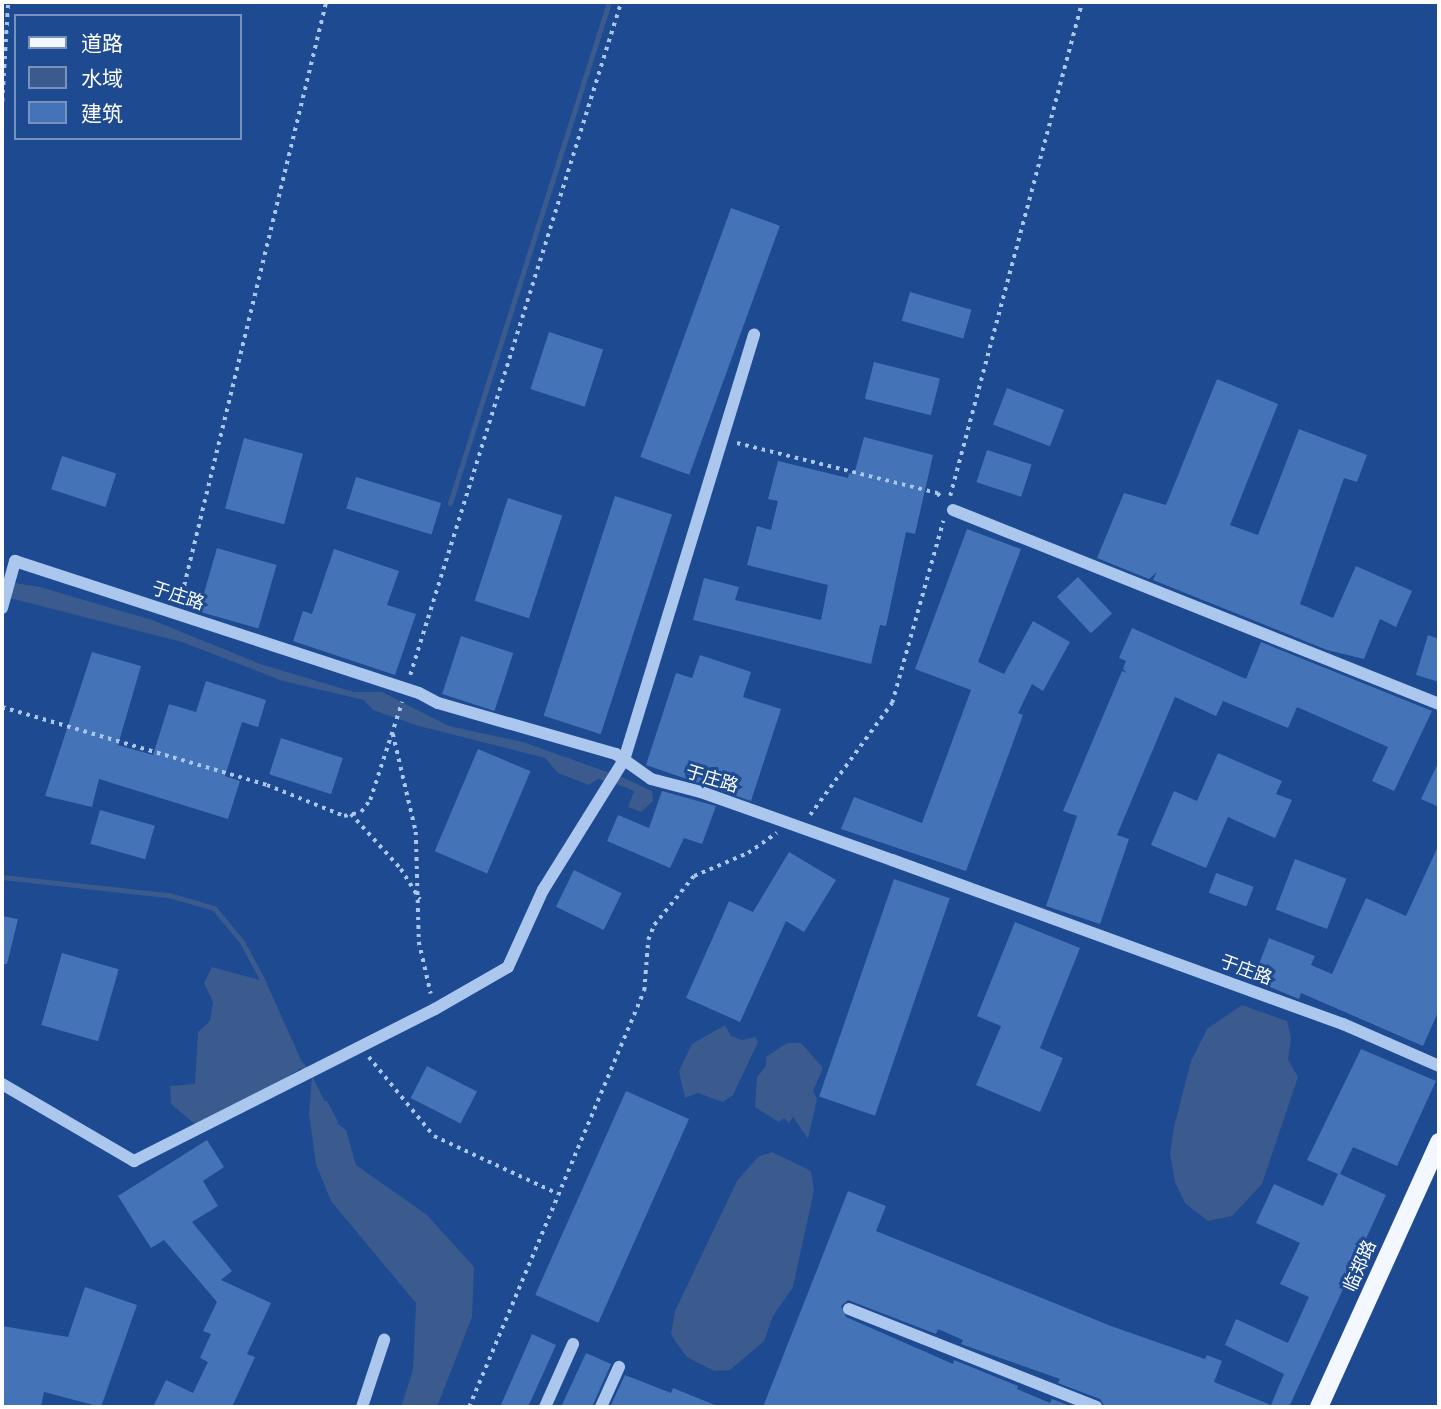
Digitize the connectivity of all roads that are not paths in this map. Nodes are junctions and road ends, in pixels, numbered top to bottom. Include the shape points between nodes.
1 (754, 334) dead end
2 (950, 509) road end
3 (2, 608) edge
4 (1439, 704) edge
5 (624, 760) junction
6 (1439, 1066) edge
7 (2, 1084) edge
8 (1439, 1142) edge
9 (849, 1309) dead end
10 (384, 1340) dead end
11 (573, 1344) dead end
12 (619, 1367) dead end
13 (362, 1407) edge
14 (545, 1407) edge
15 (601, 1407) edge
16 (1096, 1407) edge
17 (1319, 1407) edge

1 - 5 street
2 - 4 street
3 - 5 street, 于庄路 via 15,561 438,703
5 - 6 street, 于庄路 via 651,779 701,792 1343,1024
5 - 7 street via 543,890 508,967 435,1009 134,1161
8 - 17 main road, 临郑路
9 - 16 street
10 - 13 street
11 - 14 street
12 - 15 street

